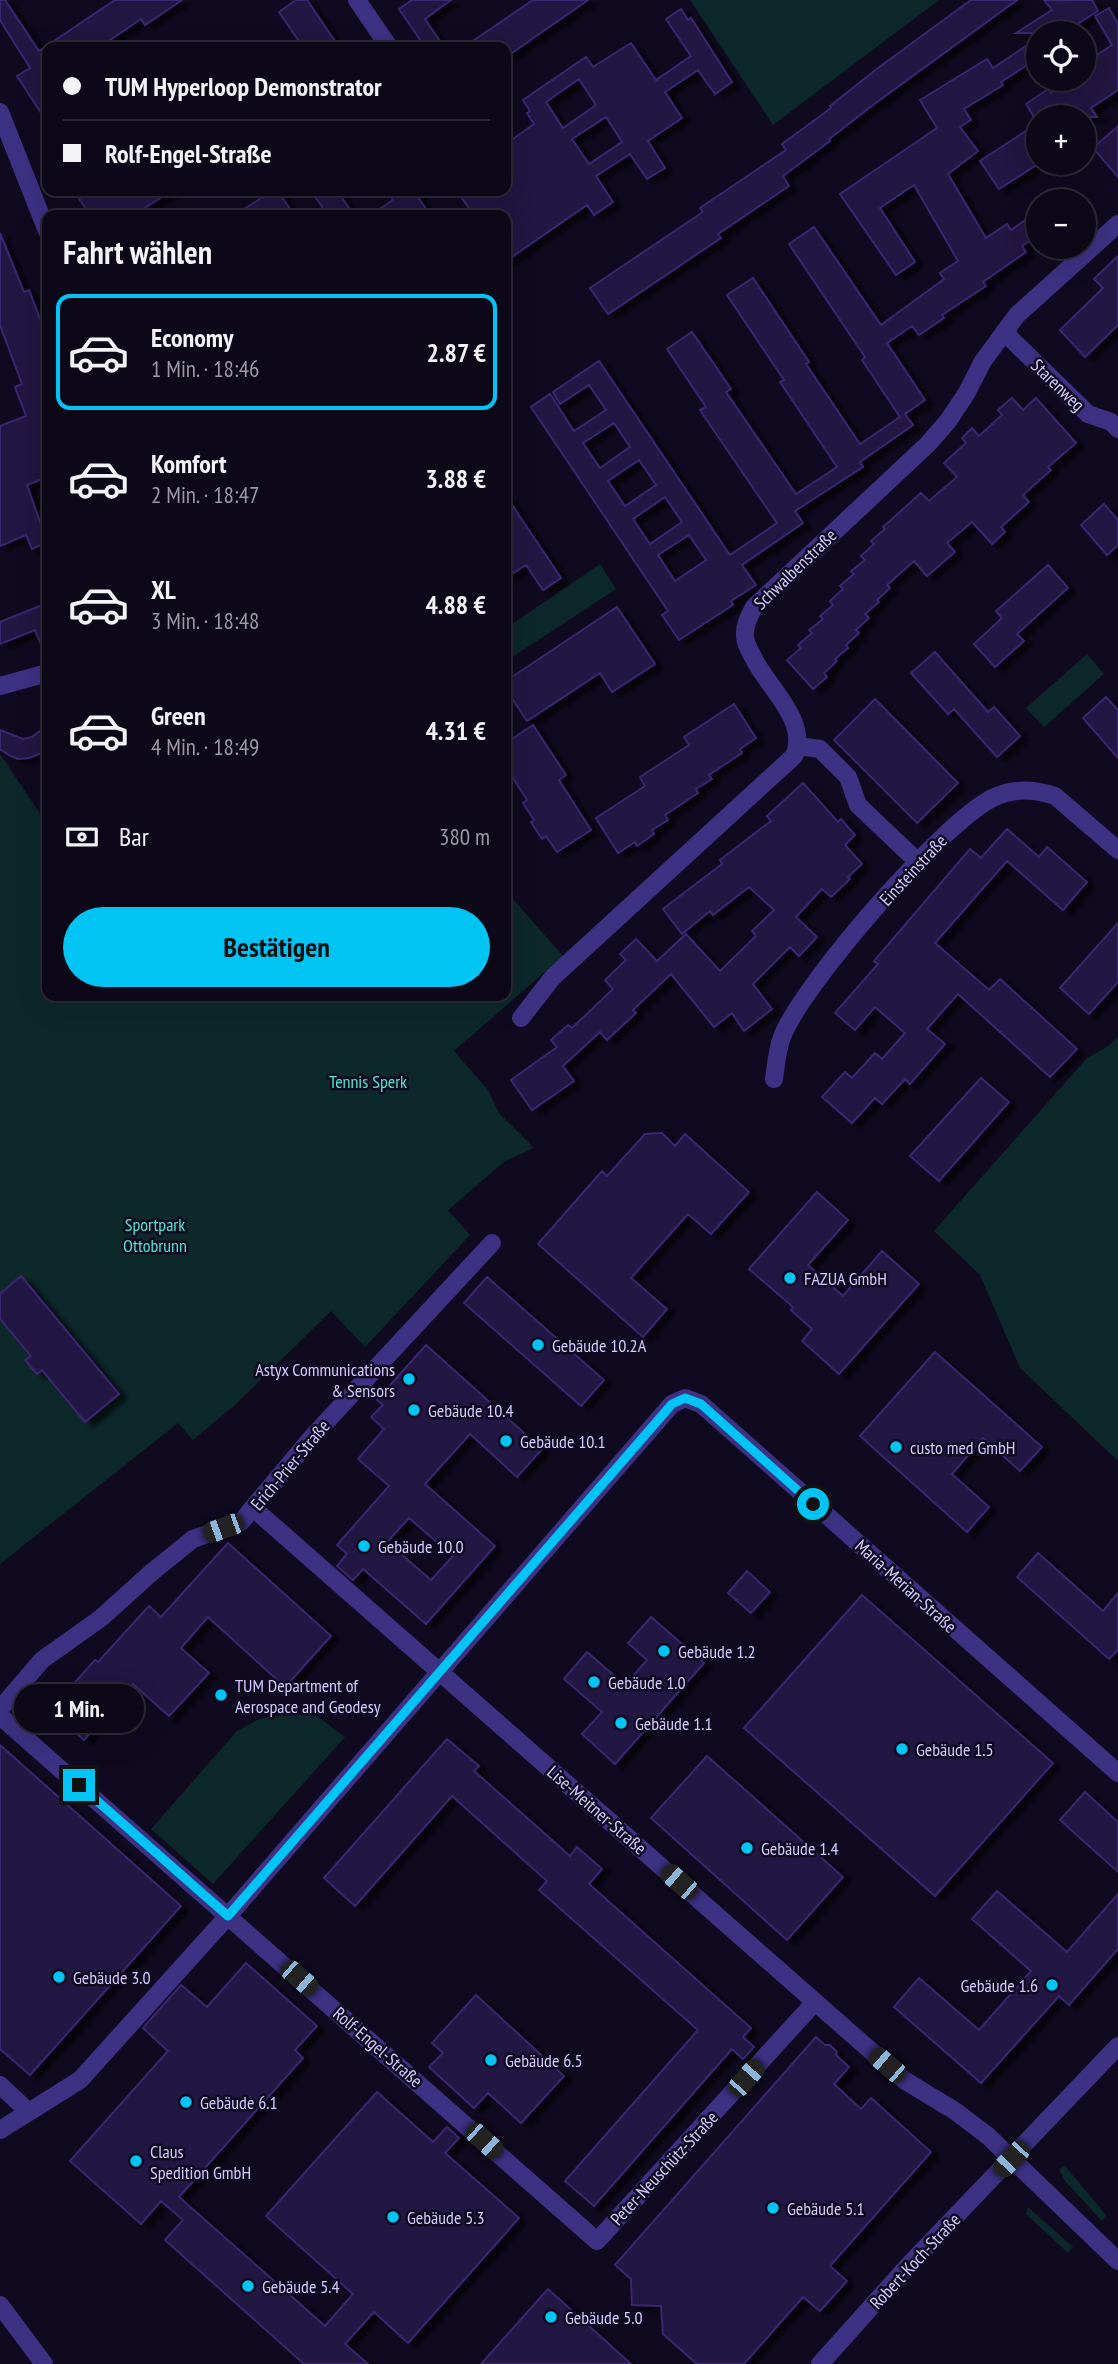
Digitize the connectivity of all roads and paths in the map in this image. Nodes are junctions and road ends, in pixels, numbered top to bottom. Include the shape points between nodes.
1 (357, 0) edge
2 (386, 42) edge
3 (0, 112) edge
4 (42, 218) edge
5 (1118, 224) edge
6 (1004, 332) junction
7 (1118, 429) edge
8 (42, 674) edge
9 (0, 686) edge
10 (799, 746) junction
11 (1118, 850) edge
12 (918, 862) junction
13 (521, 1018) dead end
14 (774, 1079) dead end
15 (492, 1242) dead end
16 (253, 1508) junction
17 (441, 1672) junction
18 (0, 1709) edge
19 (0, 1716) edge
20 (1118, 1773) edge
21 (228, 1916) junction
22 (815, 2002) junction
23 (1118, 2046) edge
24 (0, 2085) edge
25 (29, 2112) junction
26 (0, 2130) edge
27 (1011, 2159) junction
28 (597, 2241) joint
29 (1118, 2261) edge
30 (0, 2305) edge
31 (44, 2364) edge
32 (820, 2364) edge

1 - 2 street
3 - 4 street
5 - 6 street, Schwalbenstraße via 1032,300
6 - 7 street, Starenweg via 1088,414
6 - 10 street, Schwalbenstraße via 928,444 754,607 748,619 747,647 797,725
8 - 9 street
10 - 12 street via 820,749 848,776 858,806
10 - 13 street via 787,764 553,977
11 - 12 street, Einsteinstraße via 1055,796 1035,790 998,795
12 - 14 street, Einsteinstraße via 807,994 782,1037
15 - 16 street, Erich-Prier-Straße
16 - 17 street, Lise-Meitner-Straße
16 - 18 street, Erich-Prier-Straße via 241,1522 193,1539 101,1618 42,1660
17 - 20 street, Maria-Merian-Straße via 672,1404 685,1398 694,1400
17 - 21 street
17 - 22 street, Lise-Meitner-Straße
19 - 21 street, Rolf-Engel-Straße
21 - 25 street via 80,2080
21 - 28 street, Rolf-Engel-Straße
22 - 27 street, Lise-Meitner-Straße via 904,2080 955,2111
22 - 28 street, Peter-Neuschütz-Straße
23 - 27 street, Robert-Koch-Straße
24 - 25 street
25 - 26 street
27 - 29 street, Lise-Meitner-Straße
27 - 32 street, Robert-Koch-Straße
30 - 31 street

